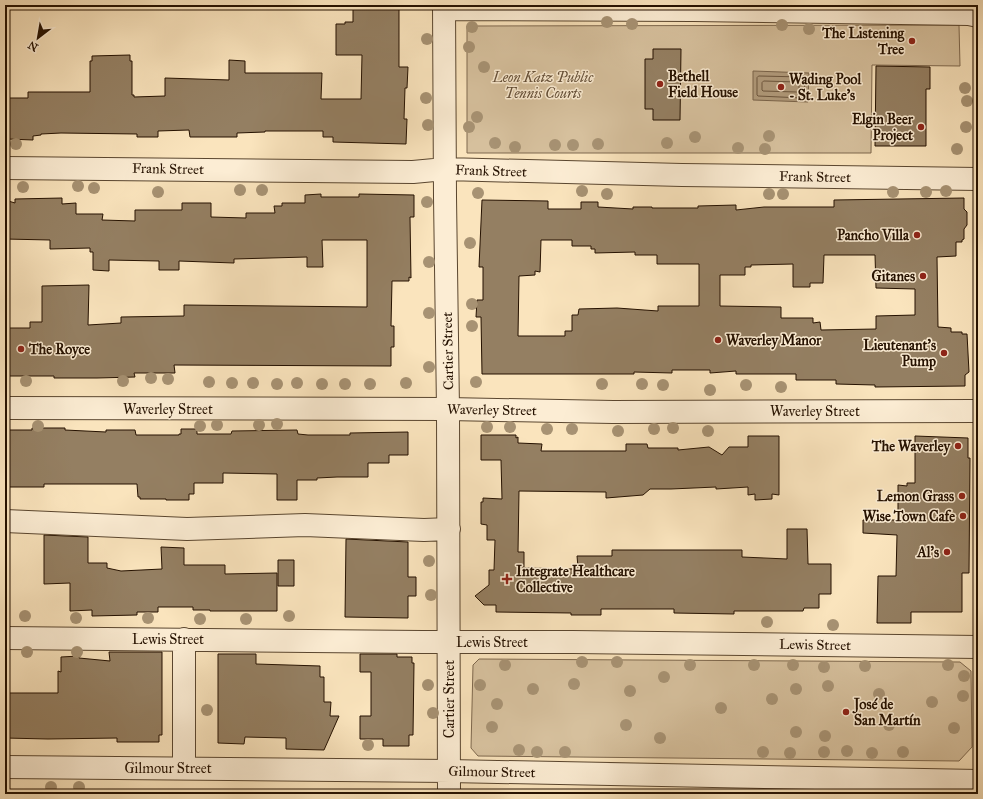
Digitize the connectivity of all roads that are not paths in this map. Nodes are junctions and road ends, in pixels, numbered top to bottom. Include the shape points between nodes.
1 (444, 7) edge
2 (978, 16) edge
3 (5, 168) edge
4 (445, 169) junction
5 (978, 179) edge
6 (5, 408) edge
7 (448, 409) junction
8 (978, 411) edge
9 (5, 521) edge
10 (449, 529) junction
11 (5, 638) edge
12 (184, 639) junction
13 (448, 642) junction
14 (978, 647) edge
15 (5, 767) edge
16 (184, 768) junction
17 (449, 771) junction
18 (978, 782) edge
19 (449, 794) edge

1 - 2 street
1 - 4 street, Cartier Street
3 - 4 street, Frank Street via 412,172
4 - 5 street, Frank Street
4 - 7 street, Cartier Street
6 - 7 street, Waverley Street
7 - 8 street, Waverley Street via 613,412
7 - 10 street, Cartier Street
9 - 10 street via 187,529 305,525
10 - 13 street, Cartier Street
11 - 12 street, Lewis Street
12 - 13 street, Lewis Street
12 - 16 street
13 - 14 street, Lewis Street
13 - 17 street, Cartier Street
15 - 16 street, Gilmour Street
16 - 17 street, Gilmour Street
17 - 18 street, Gilmour Street
17 - 19 street, Cartier Street

